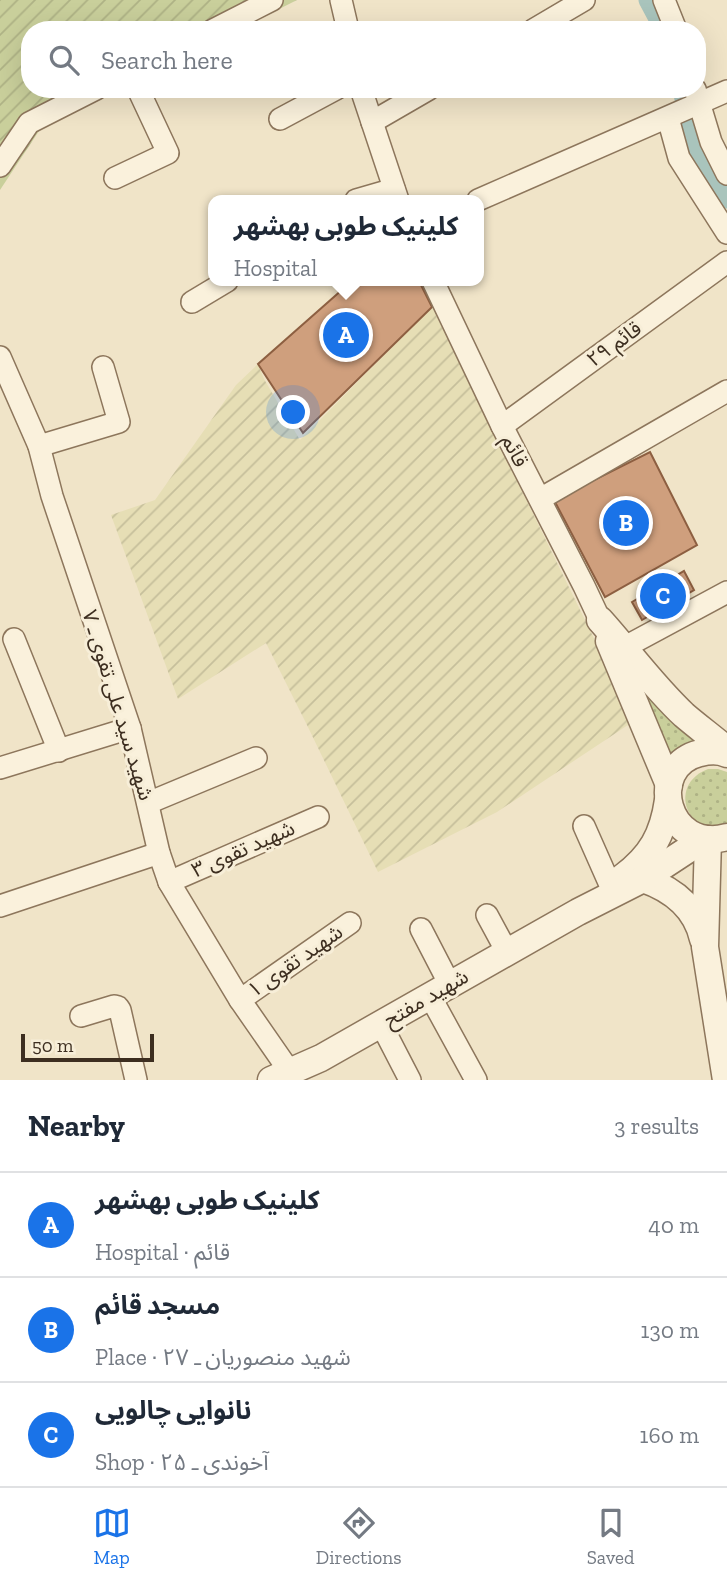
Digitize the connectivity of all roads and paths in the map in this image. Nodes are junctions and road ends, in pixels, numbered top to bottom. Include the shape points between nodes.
1 (272, 0) edge
2 (341, 0) edge
3 (584, 0) edge
4 (664, 0) edge
5 (231, 21) edge
6 (346, 21) edge
7 (548, 21) edge
8 (672, 21) edge
9 (727, 91) edge
10 (706, 95) edge
11 (78, 98) edge
12 (142, 98) edge
13 (319, 98) edge
14 (364, 98) edge
15 (413, 98) edge
16 (696, 98) edge
17 (697, 98) edge
18 (668, 118) junction
19 (280, 119) dead end
20 (372, 122) junction
21 (0, 166) edge
22 (727, 174) edge
23 (116, 178) dead end
24 (396, 195) edge
25 (484, 197) edge
26 (727, 233) edge
27 (727, 262) edge
28 (219, 286) edge
29 (435, 286) edge
30 (192, 302) dead end
31 (0, 357) edge
32 (103, 367) dead end
33 (727, 391) edge
34 (502, 426) junction
35 (39, 446) junction
36 (540, 499) junction
37 (727, 592) edge
38 (600, 620) junction
39 (13, 639) dead end
40 (625, 647) junction
41 (130, 728) junction
42 (59, 751) junction
43 (727, 752) edge
44 (256, 758) dead end
45 (0, 768) edge
46 (668, 793) junction
47 (148, 803) junction
48 (318, 817) dead end
49 (584, 827) dead end
50 (713, 839) edge
51 (159, 853) junction
52 (643, 879) junction
53 (169, 882) junction
54 (611, 887) junction
55 (0, 906) edge
56 (578, 912) junction
57 (487, 915) dead end
58 (350, 923) dead end
59 (421, 929) dead end
60 (705, 947) junction
61 (507, 952) junction
62 (440, 990) junction
63 (240, 1000) junction
64 (721, 1007) edge
65 (81, 1016) dead end
66 (381, 1024) junction
67 (282, 1077) edge
68 (136, 1080) edge
69 (410, 1080) edge
70 (476, 1080) edge
71 (726, 1080) edge

1 - 5 street
2 - 6 street
3 - 7 street
4 - 8 street
9 - 10 street
11 - 21 street via 29,123
12 - 23 street via 168,153
13 - 19 street
14 - 20 street
15 - 20 street
16 - 18 street
17 - 22 street
18 - 25 street
18 - 26 street via 679,158
20 - 24 street
27 - 34 street, قائم ۲۹
28 - 30 street
29 - 34 street, قائم
31 - 35 street, شهید سید علی تقوی ـ ۷
32 - 35 street via 119,422
33 - 36 street
34 - 36 street, قائم
35 - 41 street, شهید سید علی تقوی ـ ۷
36 - 38 street, قائم
37 - 40 street
38 - 40 street
38 - 46 street
39 - 42 street
40 - 43 street via 683,714
41 - 42 street
41 - 47 street, شهید سید علی تقوی ـ ۷
42 - 45 street
43 - 46 street via 708,751 683,762
44 - 47 street
46 - 50 street via 671,814 679,826 691,835
46 - 54 street via 660,836 648,855
47 - 51 street, شهید سید علی تقوی ـ ۷
48 - 53 street, شهید تقوی ۳
49 - 54 street
50 - 52 street
50 - 60 street
51 - 53 street, شهید سید علی تقوی ـ ۷
51 - 55 street
52 - 56 street
52 - 60 street via 684,903 698,923
53 - 63 street, شهید سید علی تقوی ـ ۷
54 - 56 street
56 - 61 street, شهید مفتح
57 - 61 street
58 - 63 street, شهید تقوی ۱
59 - 62 street
60 - 64 street
61 - 62 street, شهید مفتح
62 - 66 street, شهید مفتح
62 - 70 street
63 - 67 street, شهید سید علی تقوی ـ ۷
64 - 71 street
65 - 68 street via 118,1007
66 - 67 street, شهید مفتح
66 - 69 street

